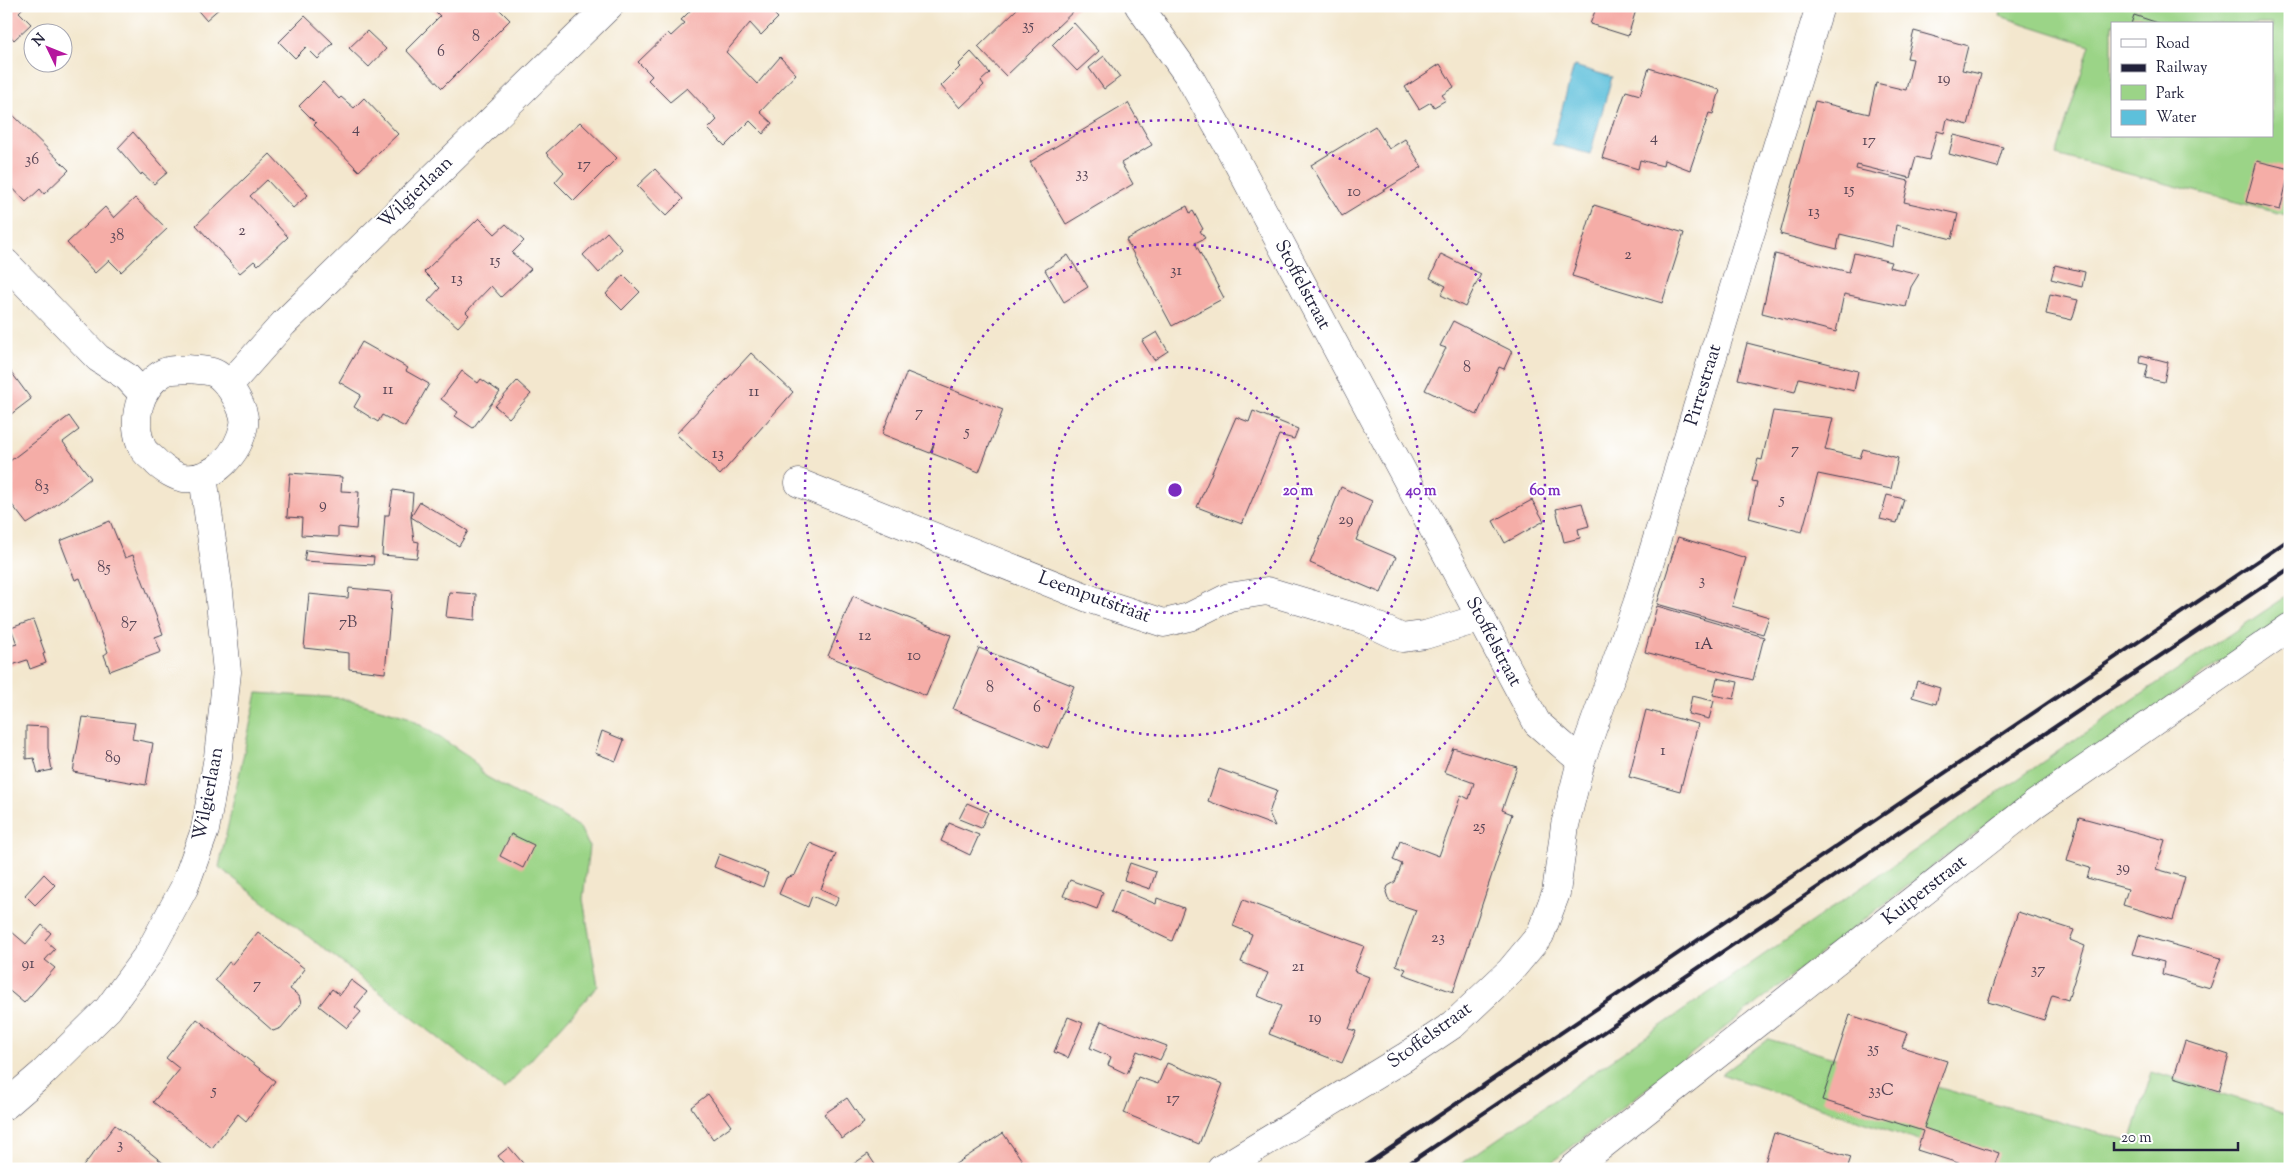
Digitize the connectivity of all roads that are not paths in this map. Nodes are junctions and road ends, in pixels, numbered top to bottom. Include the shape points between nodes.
1 (609, 6) edge
2 (1139, 6) edge
3 (1820, 6) edge
4 (6, 263) edge
5 (229, 385) junction
6 (142, 393) junction
7 (203, 476) junction
8 (799, 484) dead end
9 (1481, 618) junction
10 (2290, 627) edge
11 (1581, 761) junction
12 (6, 1105) edge
13 (1221, 1169) edge
14 (1572, 1169) edge

1 - 5 street, Wilgierlaan via 290,316
2 - 9 street, Stoffelstraat via 1190,78
3 - 11 street, Pirrestraat via 1637,604
4 - 6 street via 98,358 127,377
5 - 6 street via 213,372 189,369 164,372
5 - 7 street via 245,423 235,451
6 - 7 street via 136,422 142,448 162,468 183,478
7 - 12 street, Wilgierlaan via 227,672 218,757 205,830 184,888 153,945 108,1009
8 - 9 street, Leemputstraat via 1093,600 1164,623 1189,617 1230,597 1267,590 1364,620 1402,638 1425,635
9 - 11 street, Stoffelstraat via 1537,723
10 - 14 street, Kuiperstraat via 2036,804
11 - 13 street, Stoffelstraat via 1565,825 1556,893 1540,935 1510,972 1454,1024

